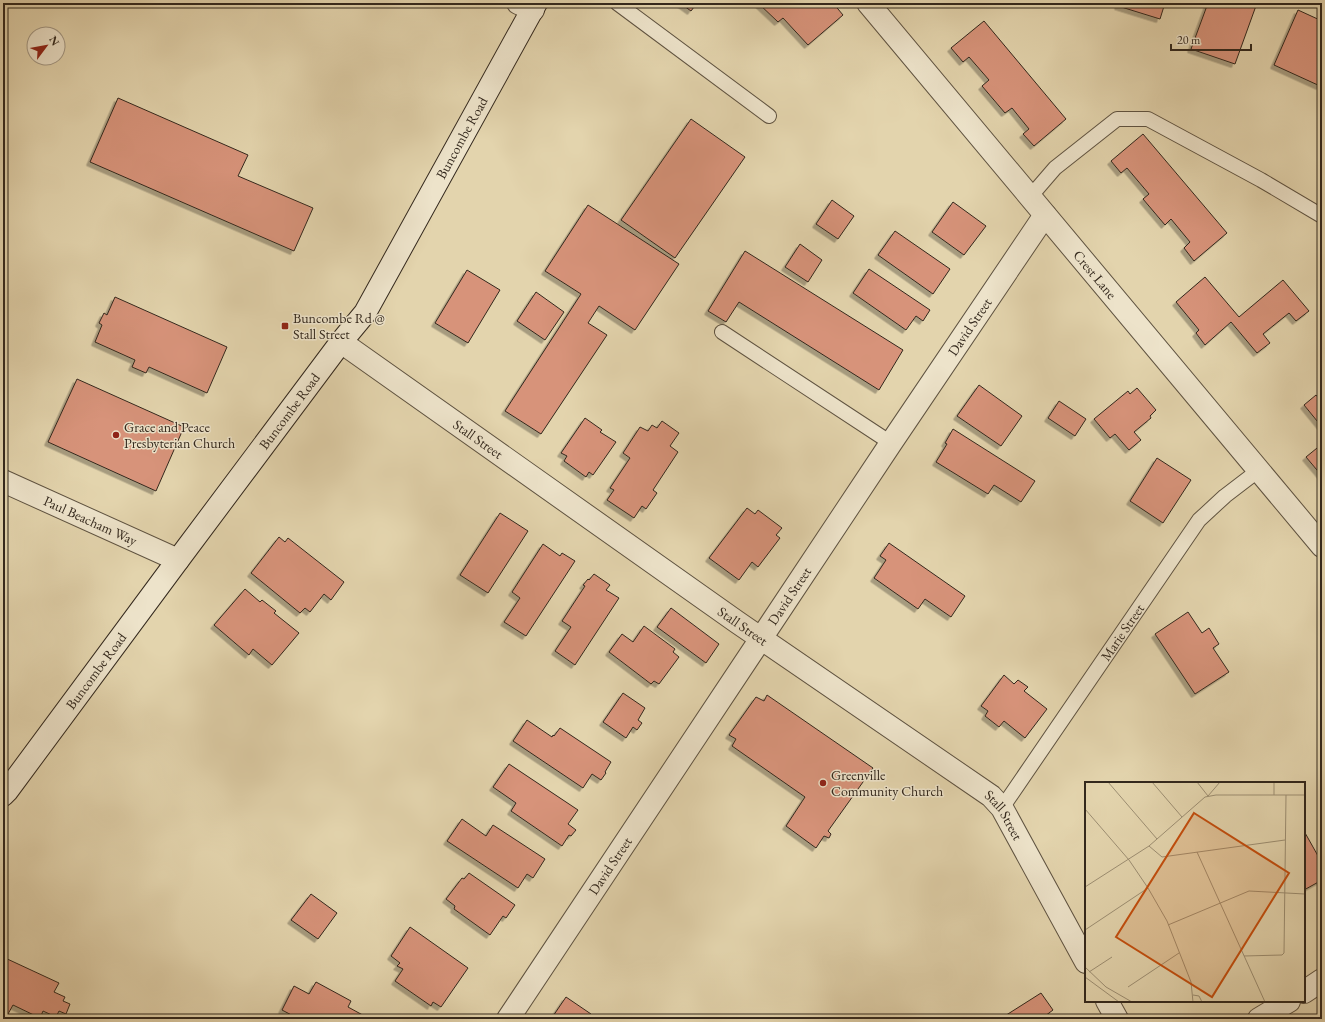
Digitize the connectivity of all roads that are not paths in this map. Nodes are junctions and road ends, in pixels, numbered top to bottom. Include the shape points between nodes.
1 (617, 3) edge
2 (868, 3) edge
3 (529, 5) edge
4 (769, 116) dead end
5 (1030, 197) junction
6 (1045, 214) junction
7 (1322, 216) edge
8 (722, 332) dead end
9 (341, 342) junction
10 (891, 443) junction
11 (1259, 470) junction
12 (3, 481) edge
13 (1322, 546) edge
14 (178, 560) junction
15 (761, 639) junction
16 (3, 795) edge
17 (1002, 808) junction
18 (1085, 960) edge
19 (1322, 980) edge
20 (1305, 991) edge
21 (1108, 1002) edge
22 (1287, 1002) edge
23 (508, 1019) edge
24 (1117, 1019) edge
25 (1259, 1019) edge

1 - 4 lane
2 - 5 street, Crest Lane
3 - 9 street, Buncombe Road via 365,313
5 - 6 street, Crest Lane
5 - 7 lane via 1055,168 1117,119 1148,119
6 - 10 street, David Street
6 - 11 street, Crest Lane
8 - 10 lane
9 - 14 street, Buncombe Road
9 - 15 street, Stall Street
10 - 15 street, David Street
11 - 13 street, Crest Lane
11 - 17 lane, Marie Street via 1199,520
12 - 14 street, Paul Beacham Way
14 - 16 street, Buncombe Road
15 - 17 street, Stall Street via 991,796
15 - 23 street, David Street
17 - 18 street, Stall Street
19 - 20 street
21 - 24 street
22 - 25 street

